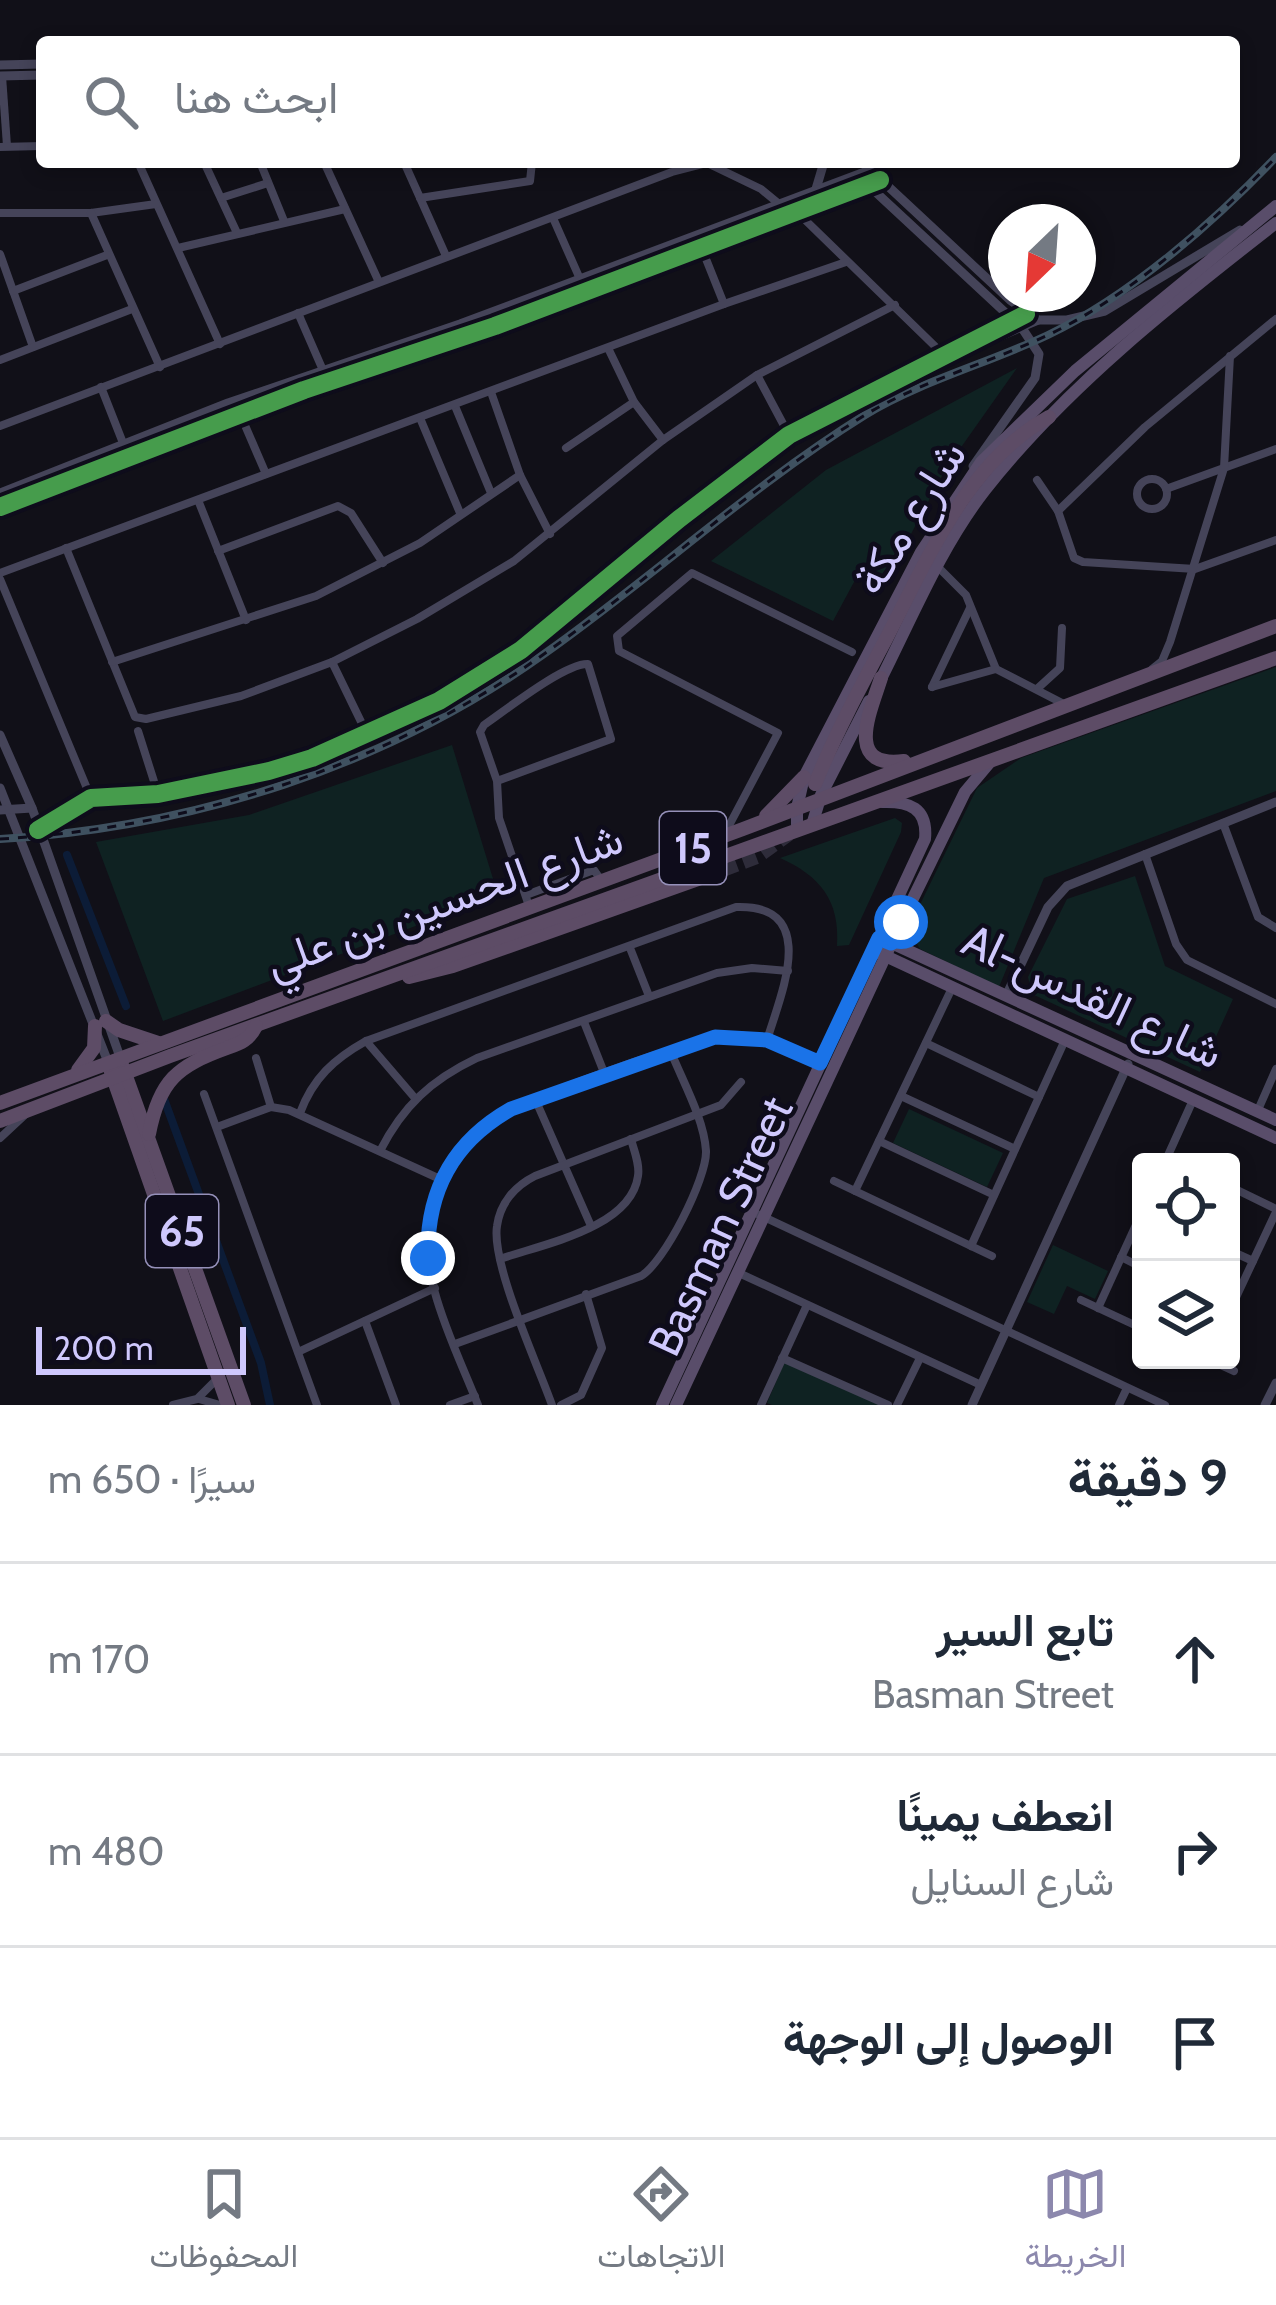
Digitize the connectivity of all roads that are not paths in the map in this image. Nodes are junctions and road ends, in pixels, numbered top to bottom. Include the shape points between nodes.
1 (36, 65) edge
2 (1, 72) edge
3 (36, 75) edge
4 (36, 146) edge
5 (3, 147) edge
6 (140, 168) edge
7 (207, 168) edge
8 (262, 168) edge
9 (327, 168) edge
10 (407, 168) edge
11 (533, 168) edge
12 (668, 168) edge
13 (718, 168) edge
14 (822, 168) edge
15 (848, 168) edge
16 (864, 168) edge
17 (868, 168) edge
18 (855, 175) junction
19 (880, 180) junction
20 (268, 183) junction
21 (868, 186) junction
22 (816, 189) junction
23 (221, 198) junction
24 (420, 198) junction
25 (778, 203) junction
26 (155, 205) junction
27 (1276, 206) edge
28 (345, 208) junction
29 (0, 213) edge
30 (92, 213) junction
31 (798, 213) junction
32 (553, 218) junction
33 (284, 220) junction
34 (1257, 221) junction
35 (1276, 223) edge
36 (237, 233) junction
37 (178, 248) junction
38 (702, 249) junction
39 (0, 254) edge
40 (107, 255) junction
41 (446, 256) junction
42 (846, 262) junction
43 (580, 279) junction
44 (378, 280) junction
45 (13, 291) junction
46 (724, 304) junction
47 (896, 305) junction
48 (132, 309) junction
49 (298, 313) junction
50 (1026, 314) junction
51 (1276, 319) edge
52 (1038, 320) junction
53 (460, 324) junction
54 (1019, 324) junction
55 (464, 337) junction
56 (220, 344) junction
57 (33, 347) junction
58 (608, 348) junction
59 (945, 356) junction
60 (1230, 356) junction
61 (0, 361) edge
62 (160, 367) junction
63 (322, 368) junction
64 (757, 375) junction
65 (101, 387) junction
66 (490, 392) junction
67 (634, 402) junction
68 (455, 406) junction
69 (242, 416) junction
70 (1048, 417) junction
71 (420, 418) junction
72 (1, 422) edge
73 (789, 435) junction
74 (663, 440) junction
75 (123, 443) junction
76 (566, 448) dead end
77 (1276, 449) edge
78 (1224, 468) junction
79 (266, 474) junction
80 (520, 476) junction
81 (968, 478) junction
82 (1037, 480) dead end
83 (26, 483) junction
84 (1166, 489) junction
85 (0, 493) edge
86 (491, 494) junction
87 (30, 496) junction
88 (198, 500) junction
89 (0, 507) edge
90 (1058, 511) junction
91 (460, 513) junction
92 (550, 534) junction
93 (1276, 540) edge
94 (66, 548) junction
95 (218, 551) junction
96 (382, 563) junction
97 (937, 566) junction
98 (1196, 569) junction
99 (0, 576) edge
100 (971, 606) junction
101 (246, 620) junction
102 (1276, 626) edge
103 (1062, 628) dead end
104 (1170, 642) junction
105 (852, 652) dead end
106 (1190, 658) junction
107 (1276, 658) edge
108 (112, 662) junction
109 (332, 662) junction
110 (996, 669) junction
111 (1143, 676) junction
112 (881, 678) junction
113 (1041, 690) junction
114 (1065, 705) junction
115 (1031, 718) junction
116 (138, 731) dead end
117 (0, 735) edge
118 (368, 735) junction
119 (993, 758) junction
120 (921, 759) junction
121 (497, 782) junction
122 (813, 787) junction
123 (25, 789) junction
124 (2, 792) edge
125 (158, 794) junction
126 (91, 798) junction
127 (875, 801) junction
128 (1276, 802) edge
129 (32, 808) junction
130 (796, 808) junction
131 (3, 812) edge
132 (1223, 823) junction
133 (755, 825) junction
134 (804, 828) junction
135 (38, 830) junction
136 (723, 837) junction
137 (44, 847) junction
138 (26, 851) junction
139 (1145, 852) junction
140 (704, 878) tunnel mouth
141 (528, 901) junction
142 (903, 919) junction
143 (1276, 928) edge
144 (630, 947) junction
145 (882, 947) junction
146 (922, 956) junction
147 (903, 964) junction
148 (788, 971) junction
149 (878, 971) junction
150 (386, 978) junction
151 (953, 987) junction
152 (649, 996) junction
153 (1006, 996) junction
154 (1276, 1004) edge
155 (584, 1022) junction
156 (101, 1024) junction
157 (256, 1026) junction
158 (1065, 1039) junction
159 (767, 1040) junction
160 (366, 1041) junction
161 (158, 1043) junction
162 (926, 1043) junction
163 (671, 1052) junction
164 (256, 1058) dead end
165 (1130, 1061) junction
166 (820, 1063) junction
167 (116, 1067) junction
168 (1276, 1070) edge
169 (73, 1075) junction
170 (605, 1075) junction
171 (741, 1082) dead end
172 (93, 1084) junction
173 (204, 1094) dead end
174 (901, 1096) junction
175 (414, 1097) junction
176 (1039, 1097) junction
177 (1194, 1099) junction
178 (536, 1101) junction
179 (122, 1102) junction
180 (0, 1103) edge
181 (271, 1107) junction
182 (31, 1109) junction
183 (1257, 1112) junction
184 (300, 1113) junction
185 (697, 1116) junction
186 (1276, 1120) edge
187 (0, 1121) edge
188 (217, 1127) junction
189 (0, 1138) edge
190 (1276, 1138) edge
191 (148, 1139) junction
192 (631, 1139) junction
193 (879, 1141) junction
194 (1015, 1149) junction
195 (380, 1151) junction
196 (1169, 1153) edge
197 (566, 1163) junction
198 (440, 1179) junction
199 (834, 1180) dead end
200 (855, 1192) junction
201 (1240, 1192) edge
202 (994, 1195) junction
203 (1276, 1210) edge
204 (757, 1214) junction
205 (591, 1226) junction
206 (1132, 1233) edge
207 (971, 1246) junction
208 (992, 1256) dead end
209 (1240, 1256) edge
210 (1121, 1257) junction
211 (500, 1259) junction
212 (1132, 1262) edge
213 (1253, 1262) junction
214 (738, 1273) junction
215 (435, 1288) junction
216 (1240, 1289) edge
217 (586, 1294) junction
218 (1081, 1300) dead end
219 (807, 1305) junction
220 (1098, 1308) junction
221 (521, 1319) junction
222 (365, 1321) junction
223 (1132, 1324) edge
224 (1006, 1330) junction
225 (455, 1344) junction
226 (298, 1352) junction
227 (920, 1357) junction
228 (782, 1358) junction
229 (1230, 1369) edge
230 (1234, 1371) dead end
231 (219, 1377) junction
232 (1276, 1382) edge
233 (981, 1385) junction
234 (1126, 1388) junction
235 (197, 1399) junction
236 (477, 1401) edge
237 (173, 1405) edge
238 (225, 1405) edge
239 (244, 1405) edge
240 (317, 1405) edge
241 (396, 1405) edge
242 (450, 1405) edge
243 (557, 1405) edge
244 (662, 1405) edge
245 (676, 1405) edge
246 (761, 1405) edge
247 (893, 1405) edge
248 (972, 1405) edge
249 (1119, 1405) edge
250 (1165, 1405) edge
251 (1265, 1405) edge

1 - 2 street
2 - 3 street
2 - 5 street
4 - 5 street
6 - 26 street
7 - 23 street
8 - 20 street
9 - 28 street
10 - 24 street
11 - 24 street via 530,181
12 - 32 street
13 - 25 street
14 - 22 street
15 - 18 street
16 - 18 street
17 - 19 street
18 - 21 street
18 - 22 street
19 - 21 street
19 - 50 street
20 - 23 street
20 - 33 street
21 - 31 street
21 - 54 street
22 - 25 street
23 - 36 street
24 - 41 street
25 - 43 street
26 - 30 street
26 - 37 street
27 - 34 main road, شارع مكة
28 - 33 street
28 - 44 street
29 - 30 street
30 - 40 street
31 - 38 street
31 - 42 street
32 - 41 street
32 - 43 street
33 - 36 street
34 - 52 street via 1105,310
34 - 81 main road, شارع مكة via 1048,394
35 - 70 main road, شارع مكة
36 - 37 street
37 - 56 street
38 - 46 street
38 - 55 street
39 - 45 street
40 - 45 street
40 - 48 street
41 - 44 street
42 - 46 street
42 - 47 street
43 - 53 street
44 - 49 street
45 - 57 street
46 - 58 street
47 - 59 street
47 - 64 street
48 - 57 street
48 - 62 street
49 - 56 street
49 - 63 street
50 - 52 street
50 - 54 street
51 - 60 street
52 - 54 street
53 - 55 street
53 - 63 street
54 - 59 street
54 - 81 street via 1039,354 1037,372
55 - 69 street
56 - 62 street
57 - 61 street
58 - 66 street
58 - 67 street
59 - 73 street
60 - 78 street
60 - 90 street
62 - 65 street
63 - 75 street
64 - 73 street
64 - 74 street
65 - 72 street
65 - 75 street
66 - 68 street
66 - 80 street
67 - 74 street
67 - 76 street
68 - 71 street
68 - 86 street
69 - 79 street
69 - 87 street
70 - 97 main road, شارع مكة via 984,491
70 - 122 highway via 1003,453 951,519
71 - 79 street
71 - 91 street
73 - 118 street via 520,650
74 - 92 street
75 - 83 street
77 - 78 street
78 - 84 street
78 - 98 street
79 - 88 street
80 - 86 street
80 - 92 street
81 - 122 main road, شارع مكة via 913,566
82 - 90 street
83 - 85 street
83 - 87 street
84 - 84 street via 1145,480 1137,497 1155,508
86 - 91 street
87 - 89 street
88 - 94 street
88 - 95 street
90 - 98 street via 1077,561
91 - 96 street
92 - 109 street via 456,597
93 - 98 street
94 - 99 street
94 - 108 street
95 - 96 street via 338,506 351,513
95 - 101 street
96 - 101 street
97 - 100 street
97 - 112 main road, شارع مكة
98 - 104 street
99 - 126 street
100 - 110 street
100 - 110 street via 931,686
101 - 108 street
102 - 106 highway, شارع الحسين بن علي / 15
103 - 113 street via 1060,668
104 - 106 street via 1179,657
104 - 111 street
105 - 136 street via 692,572 617,636 620,651 778,734
106 - 111 highway, شارع الحسين بن علي / 15
107 - 119 highway, شارع الحسين بن علي / 15
108 - 109 street via 132,714 146,719
109 - 118 street
110 - 113 street
111 - 114 highway, شارع الحسين بن علي / 15
112 - 120 highway via 863,732 868,746 887,764
112 - 122 main road, شارع مكة
113 - 114 street
113 - 115 street via 1041,711
114 - 115 highway, شارع الحسين بن علي / 15
115 - 120 highway, شارع الحسين بن علي / 15
116 - 125 street
117 - 123 street
118 - 125 street via 269,771
119 - 127 highway, شارع الحسين بن علي / 15
119 - 142 main road, Basman Street via 965,792
120 - 122 highway, شارع الحسين بن علي / 15
121 - 121 street via 480,735 484,725 588,664 611,739
121 - 141 street via 499,818
122 - 130 highway, شارع الحسين بن علي / 15
122 - 130 main road, شارع مكة
122 - 133 highway
122 - 134 main road, شارع مكة
123 - 124 street
123 - 129 street
124 - 131 street
125 - 126 street
126 - 135 street
127 - 134 highway, شارع الحسين بن علي / 15
127 - 145 main road, Basman Street via 911,805 926,826
128 - 132 street
129 - 131 street
129 - 135 street
130 - 133 highway, شارع الحسين بن علي / 15
130 - 134 main road, شارع مكة
131 - 138 street
132 - 139 street
132 - 143 street via 1258,917
133 - 136 highway, شارع الحسين بن علي / 15
134 - 150 highway, شارع الحسين بن علي / 15
135 - 137 street
136 - 141 highway, شارع الحسين بن علي / 15
137 - 138 street
137 - 156 street
138 - 156 street
139 - 153 street via 1061,890
139 - 154 street via 1180,953
140 - 150 highway via 453,967
141 - 161 highway, شارع الحسين بن علي / 15
142 - 145 main road, Basman Street
142 - 146 main road via 907,941
144 - 148 street via 750,907 782,925
144 - 152 street
144 - 160 street
145 - 146 main road, Al-شارع القدس
145 - 147 main road
145 - 149 main road, Basman Street
145 - 166 main road, Basman Street
146 - 153 main road, Al-شارع القدس
147 - 149 main road
147 - 151 main road
148 - 152 street via 734,969
148 - 159 street
149 - 204 main road, Basman Street
150 - 157 highway, شارع الحسين بن علي / 15
151 - 158 main road
151 - 162 street
152 - 155 street
153 - 165 main road, Al-شارع القدس
155 - 170 street
155 - 175 street via 477,1058
156 - 161 highway
156 - 167 street
156 - 169 highway
157 - 167 highway, شارع الحسين بن علي / 15
157 - 191 highway via 243,1042 170,1079
158 - 165 main road
158 - 176 street
159 - 163 street via 715,1037
159 - 166 street
160 - 175 street
160 - 184 street via 321,1074
161 - 167 highway, شارع الحسين بن علي / 15
162 - 174 street
162 - 176 street
163 - 170 street
163 - 185 street
164 - 181 street
165 - 177 main road, Al-شارع القدس
165 - 183 main road, Al-شارع القدس
165 - 224 street
166 - 204 main road, Basman Street
167 - 169 highway, 15
167 - 172 highway, 15
167 - 179 highway, 65
167 - 191 highway, 65
168 - 183 street
169 - 180 highway, 15
170 - 178 street
171 - 185 street via 728,1102
172 - 179 highway
172 - 182 highway, 15
173 - 188 street
174 - 193 street
174 - 194 street
175 - 195 street
176 - 194 street
177 - 190 main road, Al-شارع القدس
177 - 196 street
178 - 197 street
178 - 198 street via 481,1129
179 - 231 highway, 65
181 - 184 street
181 - 188 street
182 - 187 highway, 15
182 - 189 street
183 - 186 main road, Al-شارع القدس
184 - 195 street
185 - 192 street
185 - 217 street via 705,1162 659,1262
188 - 226 street
191 - 239 highway, 65
192 - 197 street
192 - 205 street via 635,1186 614,1217
193 - 200 street
193 - 202 street
194 - 202 street
195 - 198 street
197 - 205 street
197 - 211 street via 511,1194 496,1227
198 - 215 street via 427,1240
199 - 200 street
200 - 207 street
201 - 203 street
202 - 207 street
203 - 213 street
204 - 214 main road, Basman Street
204 - 224 street
204 - 244 main road, Basman Street
205 - 211 street
206 - 210 street
207 - 208 street
209 - 213 street
210 - 212 street
210 - 220 street
211 - 221 street
213 - 216 street
214 - 219 street
214 - 245 main road, Basman Street
215 - 222 street
215 - 225 street
217 - 221 street
217 - 243 street via 602,1348 581,1395
218 - 220 street
219 - 227 street
219 - 228 street
220 - 223 street
221 - 225 street
221 - 243 street
222 - 226 street
222 - 241 street
224 - 233 street
224 - 234 street
225 - 236 street
226 - 240 street
227 - 233 street
227 - 247 street
228 - 246 street
228 - 247 street
229 - 230 street
231 - 235 street
231 - 238 highway, 65
232 - 251 street
233 - 248 street
234 - 249 street
234 - 250 street
235 - 237 street
235 - 238 street
236 - 242 street

